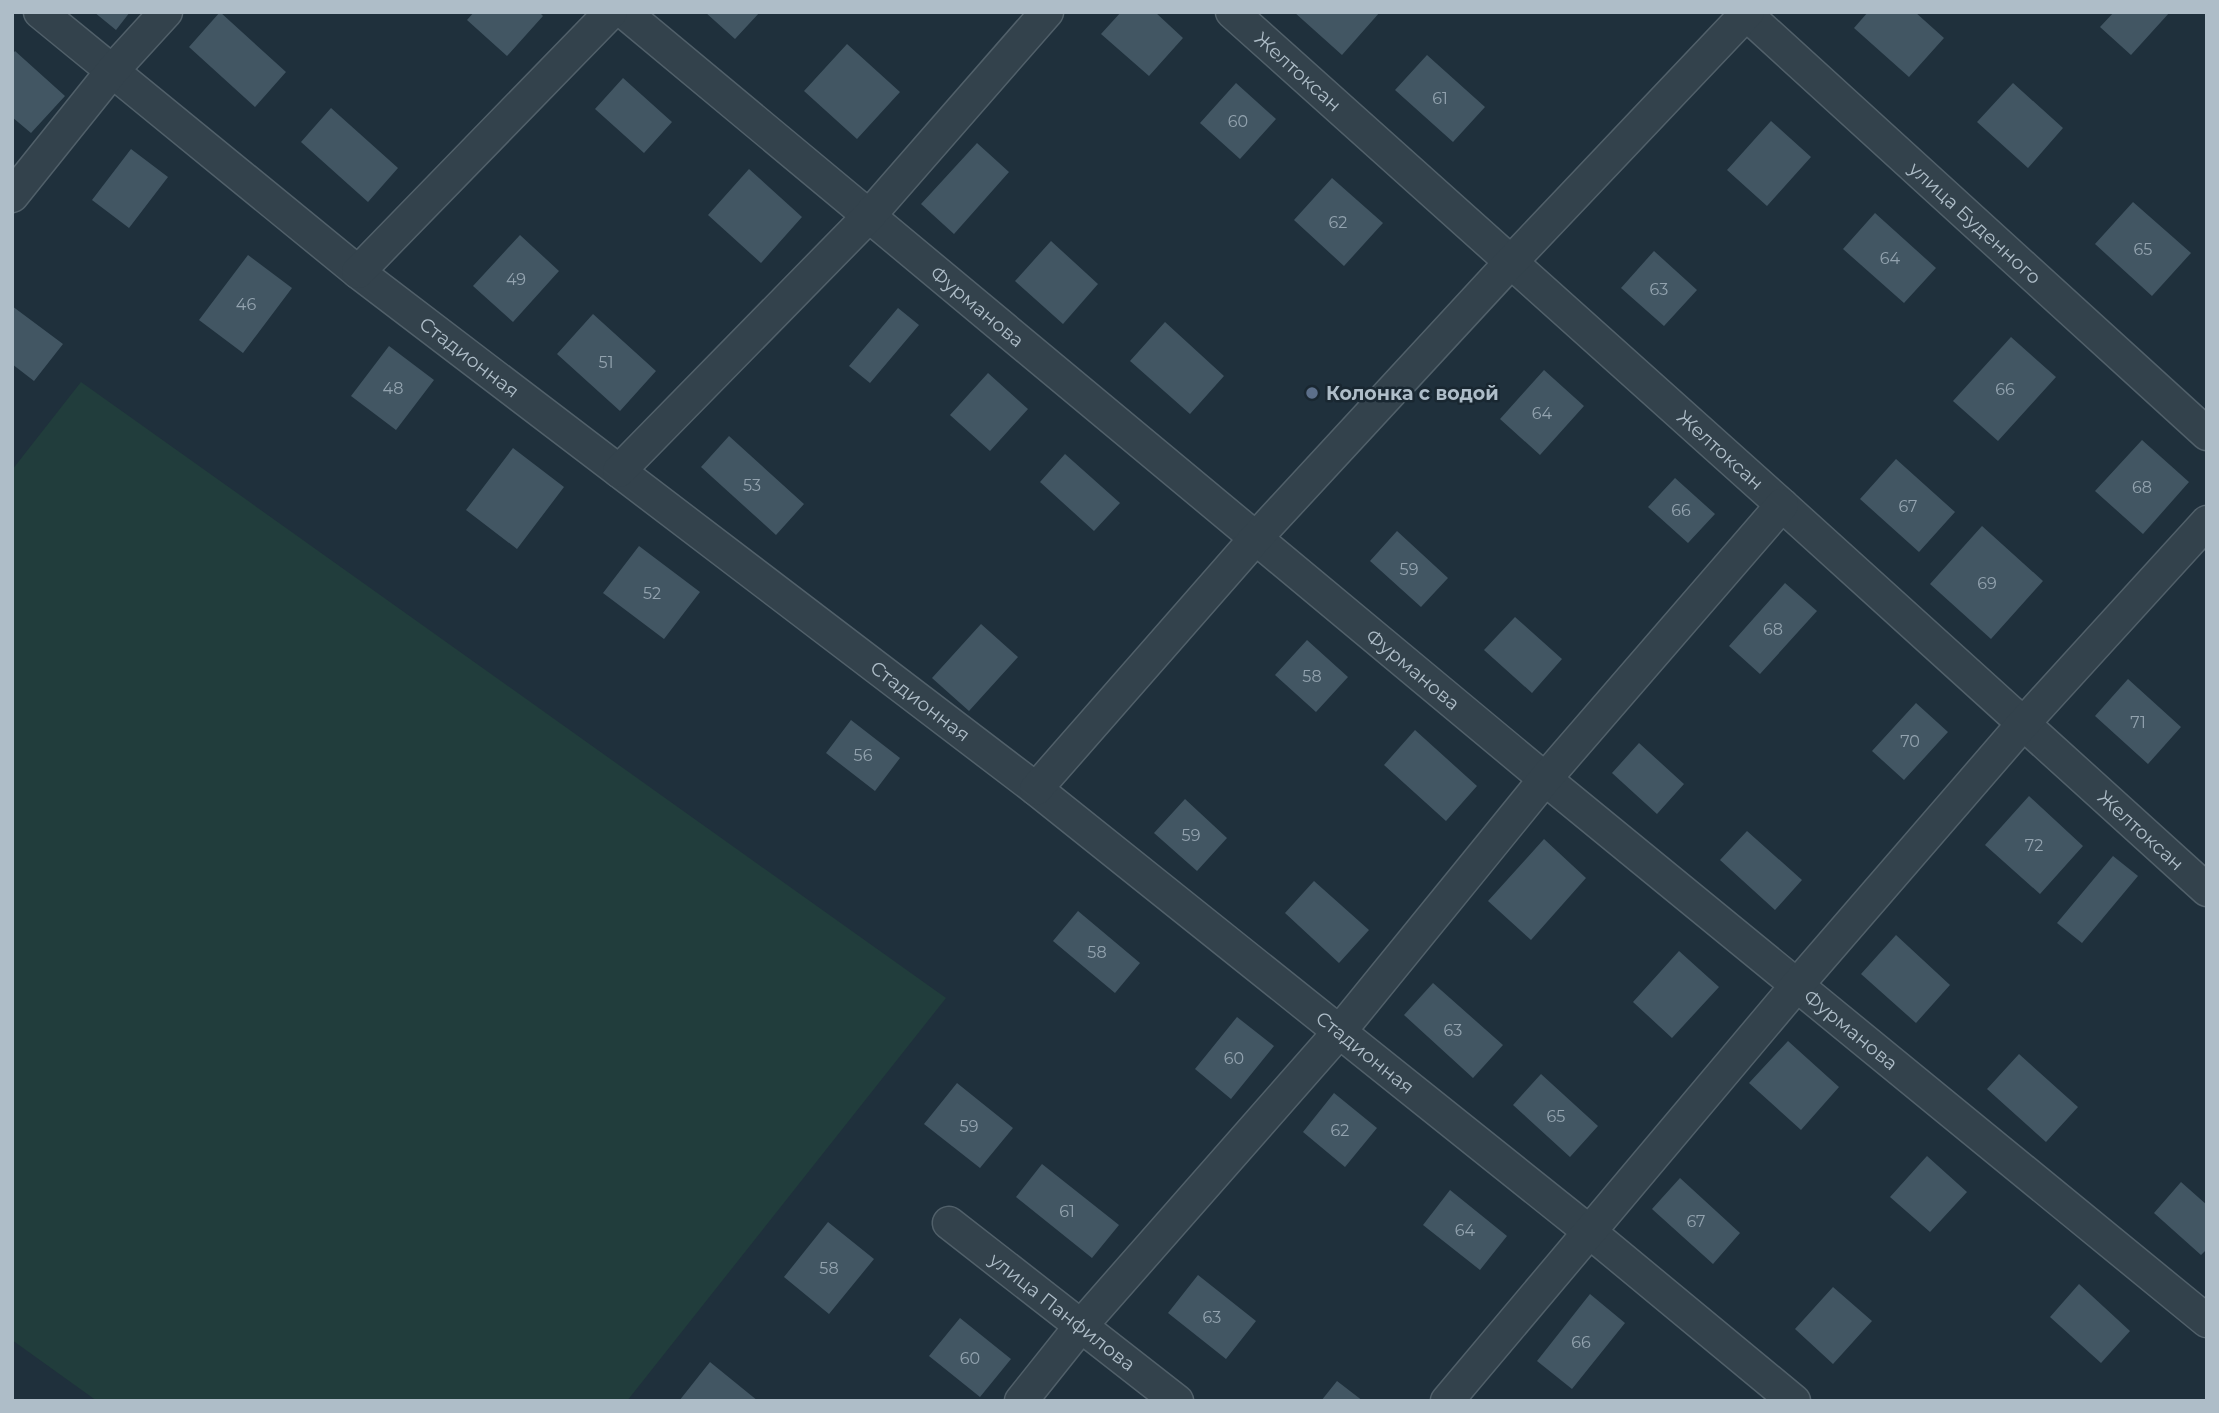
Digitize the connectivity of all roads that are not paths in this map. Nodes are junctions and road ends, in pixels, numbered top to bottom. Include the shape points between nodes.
1 (40, 12) edge
2 (166, 12) edge
3 (611, 12) edge
4 (624, 12) edge
5 (1047, 12) edge
6 (1232, 12) edge
7 (1746, 13) edge
8 (113, 70) junction
9 (12, 196) edge
10 (868, 217) junction
11 (1510, 263) junction
12 (358, 272) junction
13 (2207, 434) edge
14 (619, 471) junction
15 (1782, 505) junction
16 (2207, 522) edge
17 (1255, 539) junction
18 (2022, 725) junction
19 (1545, 779) junction
20 (1036, 789) junction
21 (2207, 890) edge
22 (1798, 984) junction
23 (1340, 1031) junction
24 (948, 1223) dead end
25 (1591, 1233) junction
26 (2207, 1321) edge
27 (1080, 1327) junction
28 (1021, 1401) edge
29 (1177, 1401) edge
30 (1447, 1401) edge
31 (1794, 1401) edge

1 - 8 street, Стадионная
2 - 8 street
3 - 12 street
4 - 10 street, Фурманова
5 - 10 street
6 - 11 street, Желтоксан
7 - 11 street
7 - 13 street, улица Буденного
8 - 9 street
8 - 12 street, Стадионная
10 - 14 street
10 - 17 street, Фурманова
11 - 15 street, Желтоксан
11 - 17 street
12 - 14 street, Стадионная
14 - 20 street, Стадионная
15 - 18 street, Желтоксан
15 - 19 street
16 - 18 street
17 - 19 street, Фурманова
17 - 20 street
18 - 21 street, Желтоксан
18 - 22 street
19 - 22 street, Фурманова
19 - 23 street
20 - 23 street, Стадионная
22 - 25 street
22 - 26 street, Фурманова
23 - 25 street, Стадионная
23 - 27 street
24 - 27 street, улица Панфилова
25 - 30 street
25 - 31 street, Стадионная
27 - 28 street
27 - 29 street, улица Панфилова

